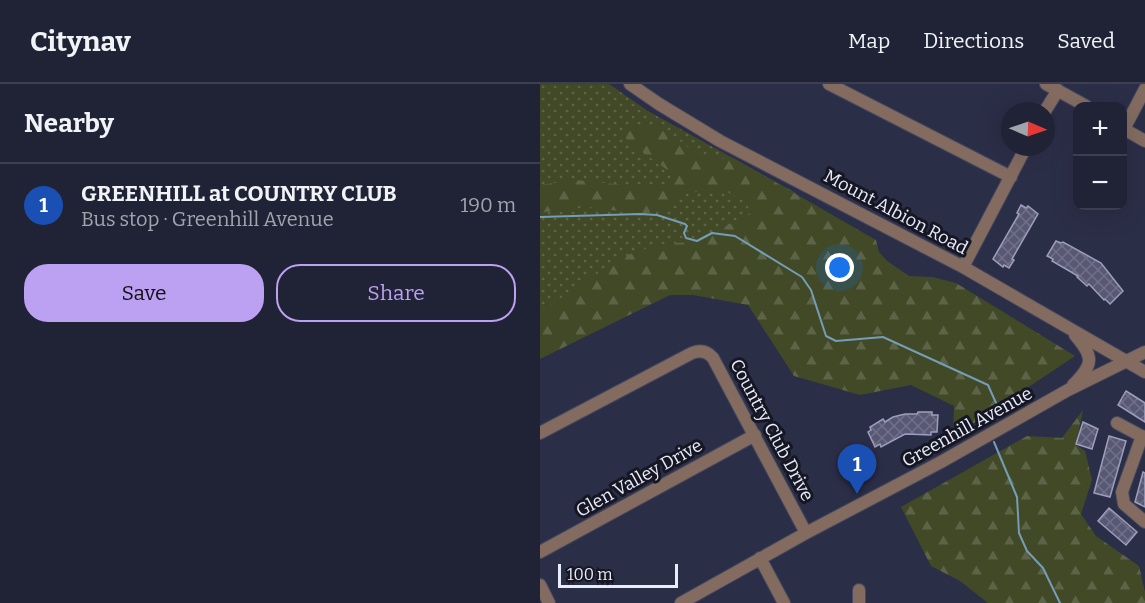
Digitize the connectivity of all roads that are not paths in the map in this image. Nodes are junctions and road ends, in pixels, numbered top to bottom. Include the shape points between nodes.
1 (630, 84) edge
2 (829, 84) edge
3 (1046, 84) edge
4 (1145, 89) edge
5 (1058, 90) junction
6 (1051, 102) edge
7 (1079, 102) edge
8 (1127, 121) edge
9 (1127, 130) edge
10 (1145, 141) edge
11 (1022, 156) edge
12 (1011, 177) junction
13 (963, 267) junction
14 (1071, 329) junction
15 (1145, 352) edge
16 (1128, 361) junction
17 (1145, 372) edge
18 (1068, 390) junction
19 (1117, 423) dead end
20 (540, 433) edge
21 (755, 435) junction
22 (1143, 437) edge
23 (1145, 522) edge
24 (806, 533) junction
25 (540, 552) edge
26 (760, 558) junction
27 (540, 585) edge
28 (549, 603) edge
29 (681, 603) edge
30 (784, 603) edge

1 - 13 street, Mount Albion Road via 720,141
2 - 12 street
3 - 5 street
4 - 8 street
5 - 6 street
5 - 7 street
9 - 10 street
11 - 12 street
12 - 13 street
13 - 14 street, Mount Albion Road
14 - 16 street, Mount Albion Road
14 - 18 street via 1090,358 1089,367
15 - 16 street, Greenhill Avenue
16 - 17 street, Mount Albion Road
16 - 18 street, Greenhill Avenue
18 - 24 street, Greenhill Avenue
19 - 22 street
20 - 21 street, Country Club Drive via 696,351 713,358
21 - 24 street, Country Club Drive
21 - 25 street, Glen Valley Drive
22 - 23 street via 1122,492 1124,504
24 - 26 street, Greenhill Avenue
26 - 29 street, Greenhill Avenue
26 - 30 street
27 - 28 street

